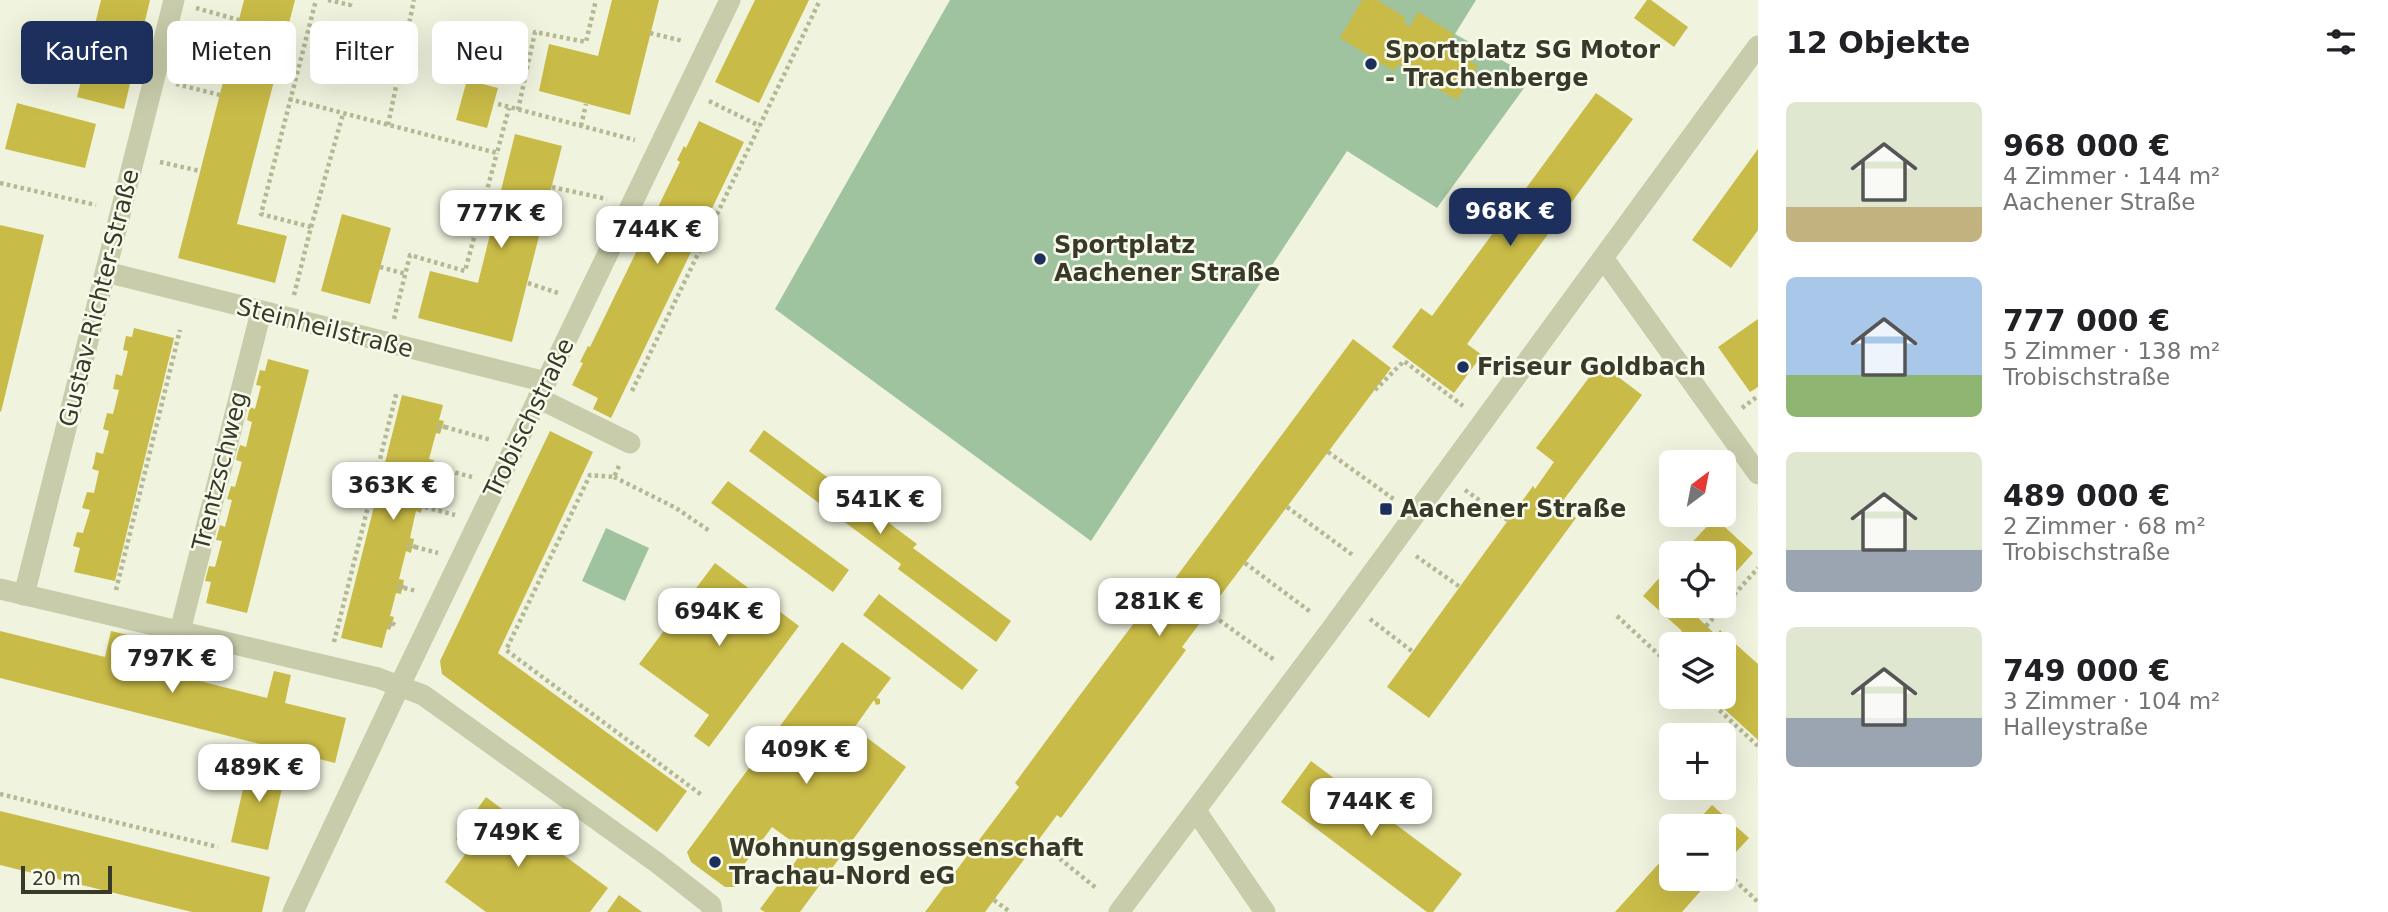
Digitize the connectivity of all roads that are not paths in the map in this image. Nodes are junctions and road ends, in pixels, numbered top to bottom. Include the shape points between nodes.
1 (730, 0) edge
2 (174, 1) edge
3 (1758, 46) edge
4 (1603, 258) junction
5 (106, 272) junction
6 (261, 312) junction
7 (542, 390) junction
8 (630, 443) road end
9 (1758, 474) edge
10 (0, 589) edge
11 (24, 595) junction
12 (180, 631) junction
13 (400, 685) junction
14 (1196, 811) junction
15 (293, 912) edge
16 (712, 912) edge
17 (1119, 912) edge
18 (1265, 912) edge

1 - 7 street, Trobischstraße
2 - 5 street, Gustav-Richter-Straße
3 - 4 street
4 - 9 street
4 - 14 street
5 - 6 street, Steinheilstraße
5 - 11 street, Gustav-Richter-Straße
6 - 7 street, Steinheilstraße
6 - 12 street, Trentzschweg
7 - 8 street, Steinheilstraße
7 - 13 street, Trobischstraße
10 - 11 street
11 - 12 street
12 - 13 street
13 - 15 street, Trobischstraße
13 - 16 street via 452,715 656,862 711,905
14 - 17 street
14 - 18 street

